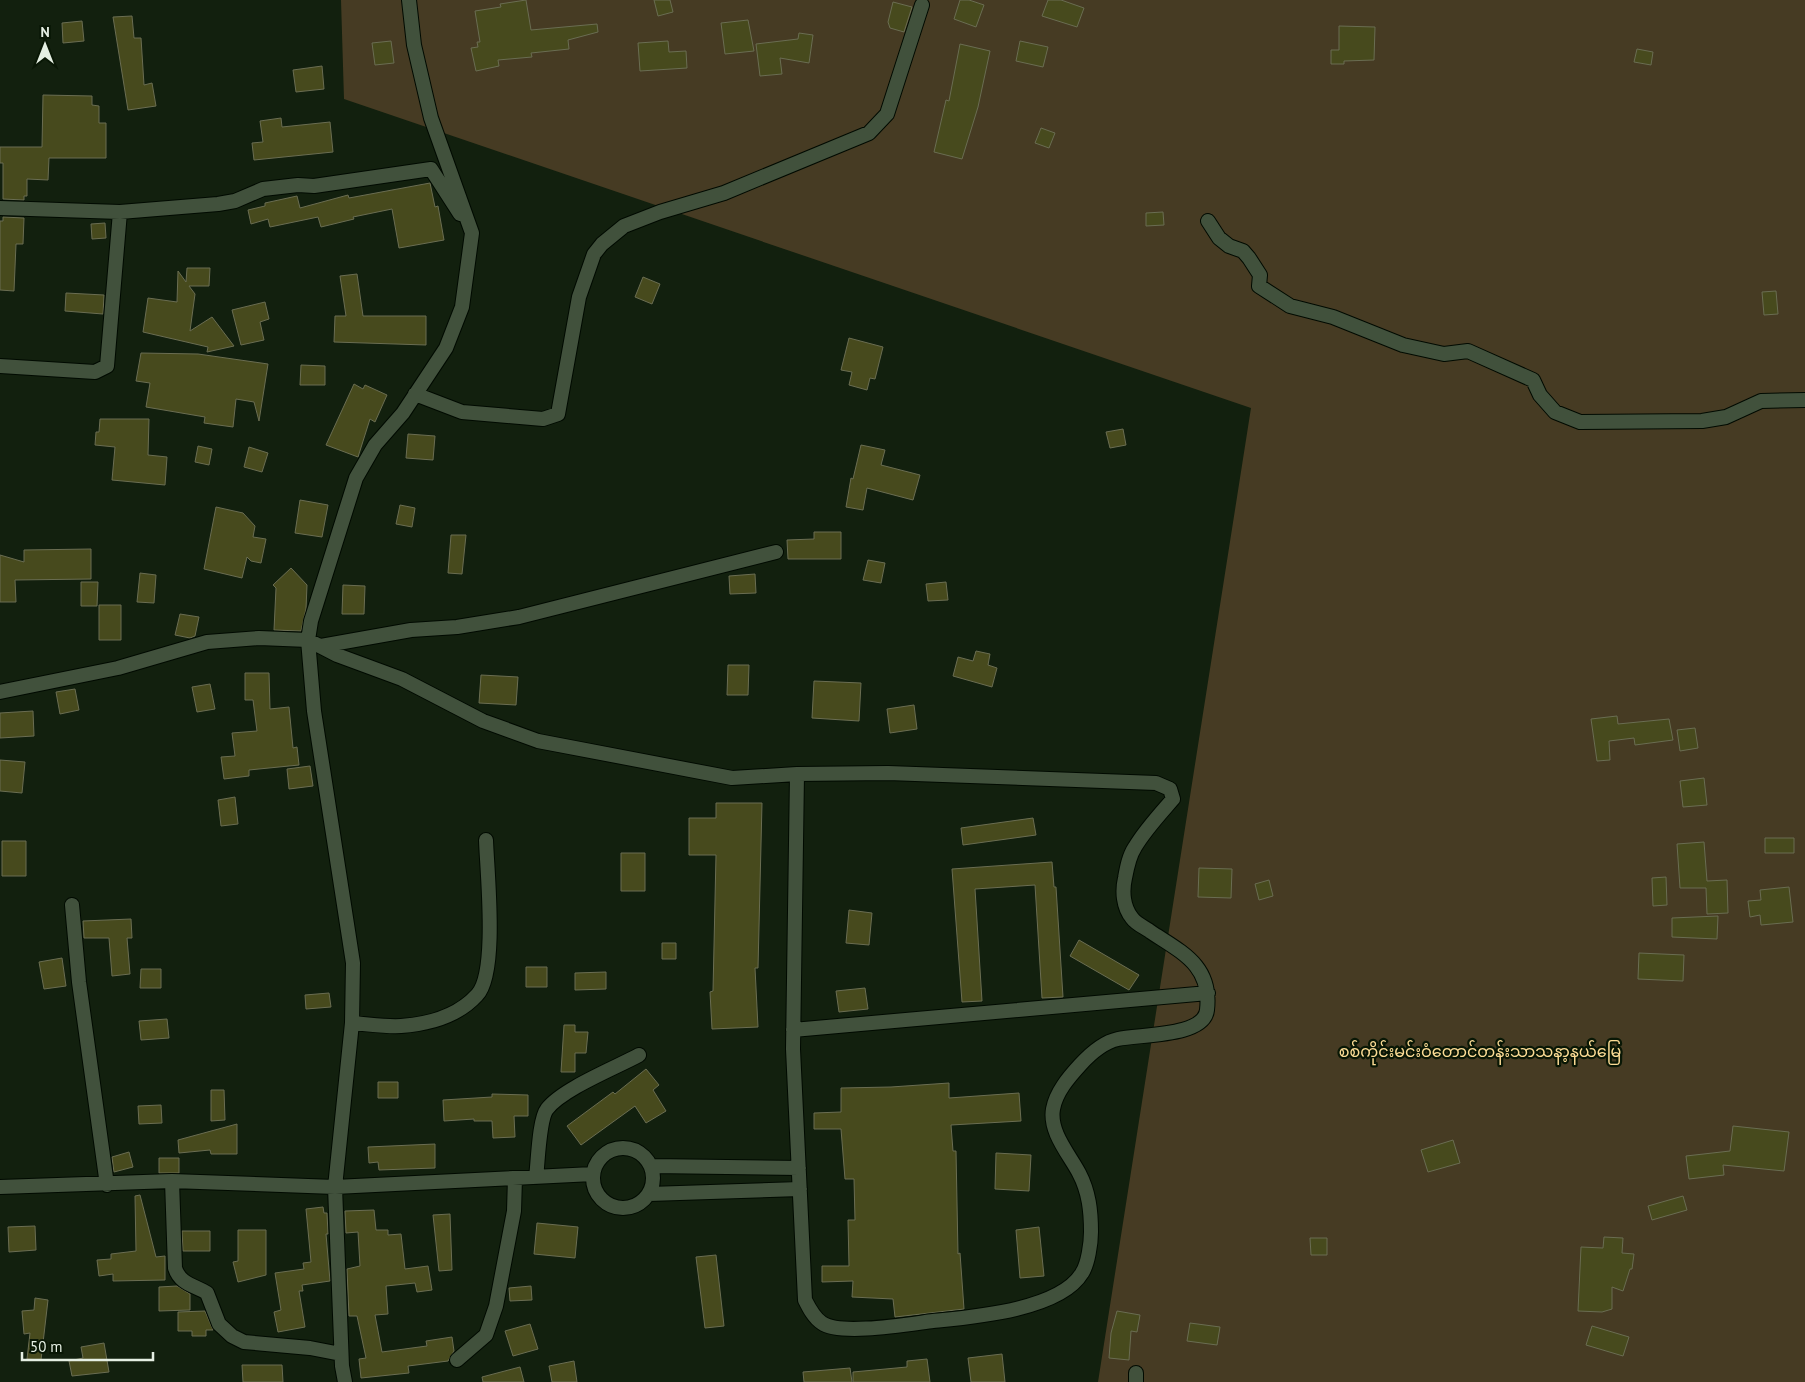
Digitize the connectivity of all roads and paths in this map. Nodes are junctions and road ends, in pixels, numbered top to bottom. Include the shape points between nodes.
1 (408, 0) edge
2 (922, 5) dead end
3 (0, 208) edge
4 (120, 212) junction
5 (1208, 221) dead end
6 (472, 232) junction
7 (0, 366) edge
8 (415, 394) junction
9 (1805, 400) edge
10 (776, 552) dead end
11 (308, 640) junction
12 (320, 646) junction
13 (0, 692) edge
14 (797, 774) junction
15 (486, 840) dead end
16 (72, 905) dead end
17 (1208, 993) junction
18 (352, 1023) junction
19 (793, 1030) junction
20 (639, 1055) dead end
21 (652, 1166) junction
22 (799, 1168) junction
23 (593, 1174) junction
24 (536, 1177) junction
25 (515, 1178) junction
26 (172, 1181) junction
27 (107, 1185) junction
28 (335, 1186) junction
29 (0, 1187) edge
30 (800, 1190) junction
31 (649, 1194) junction
32 (341, 1354) junction
33 (457, 1360) dead end
34 (345, 1382) edge

1 - 6 street via 414,46 430,118
2 - 8 street via 887,114 869,133 724,193 624,226 602,244 594,254 579,296 558,414 544,419 462,412
3 - 4 street
4 - 6 street via 218,204 235,201 263,189 314,186 431,169
4 - 7 street via 107,366 95,372
5 - 9 street via 1219,238 1229,246 1243,250 1260,274 1258,286 1290,306 1333,316 1422,350 1444,354 1468,351 1533,380 1540,395 1555,412 1580,422 1702,420 1726,417 1761,401
6 - 8 street via 462,307 446,348
8 - 11 street via 375,445 356,478 310,621
10 - 12 street via 519,617
11 - 12 street
11 - 13 street via 260,638 207,642 118,668
11 - 18 street via 314,711 353,963
12 - 14 street via 402,679 483,720 538,741 732,778
14 - 17 street via 888,773 1146,782 1170,789 1173,799 1135,846 1128,861 1122,894 1132,918 1194,961 1205,979
14 - 19 street
15 - 18 street via 490,954 479,993 457,1011 429,1022 400,1026
16 - 27 street via 79,982
17 - 19 street
17 - 30 street via 1207,1014 1194,1027 1116,1039 1096,1050 1059,1091 1052,1110 1054,1127 1089,1195 1091,1213 1091,1239 1083,1273 1064,1292 1031,1305 970,1318 843,1330 822,1324 805,1300
18 - 28 street
19 - 22 street
20 - 24 street via 566,1093 546,1110
21 - 22 street
21 - 23 street via 633,1149 619,1148 607,1152
21 - 31 street via 654,1181
22 - 30 street
23 - 24 street
23 - 31 street via 594,1188 613,1206 626,1208 639,1204
24 - 25 street
25 - 28 street
25 - 33 street via 514,1211 496,1306 486,1335
26 - 27 street
26 - 28 street
26 - 32 street via 173,1250 178,1276 207,1293 220,1324 244,1342
27 - 29 street
28 - 32 street
30 - 31 street
32 - 34 street

